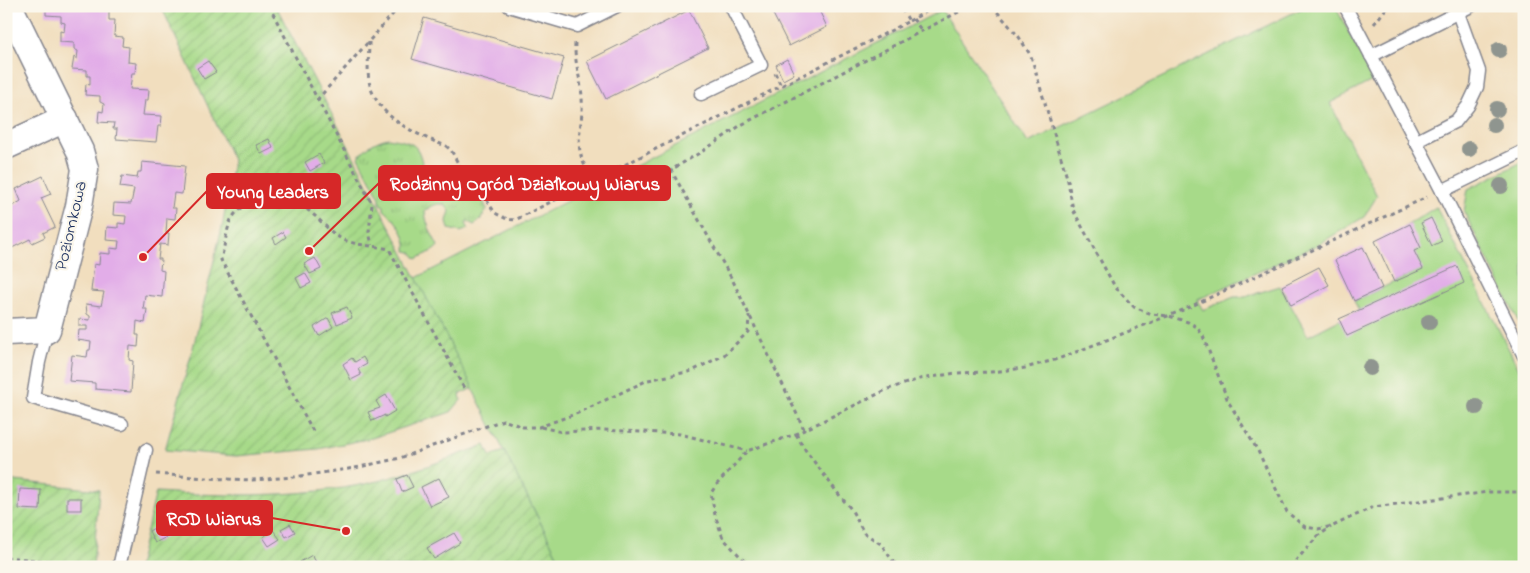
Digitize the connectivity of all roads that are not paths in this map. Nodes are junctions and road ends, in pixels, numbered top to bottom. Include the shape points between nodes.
1 (9, 6) edge
2 (509, 6) edge
3 (617, 6) edge
4 (731, 6) edge
5 (1345, 6) edge
6 (1471, 6) edge
7 (1458, 13) junction
8 (1371, 56) junction
9 (701, 94) dead end
10 (64, 119) junction
11 (1415, 142) junction
12 (6, 146) edge
13 (1524, 152) edge
14 (1442, 191) junction
15 (47, 330) junction
16 (6, 332) edge
17 (1524, 356) edge
18 (122, 424) dead end
19 (146, 450) dead end
20 (119, 567) edge

1 - 10 street, Poziomkowa
2 - 3 lane via 577,26
4 - 9 lane via 761,65
5 - 8 lane
6 - 7 lane
7 - 8 lane
7 - 11 lane via 1479,71 1477,87 1456,121
8 - 11 lane
10 - 12 street
10 - 15 street, Poziomkowa via 85,169 79,206
11 - 14 lane
13 - 14 lane
14 - 17 lane
15 - 16 street
15 - 18 lane via 33,398
19 - 20 lane

